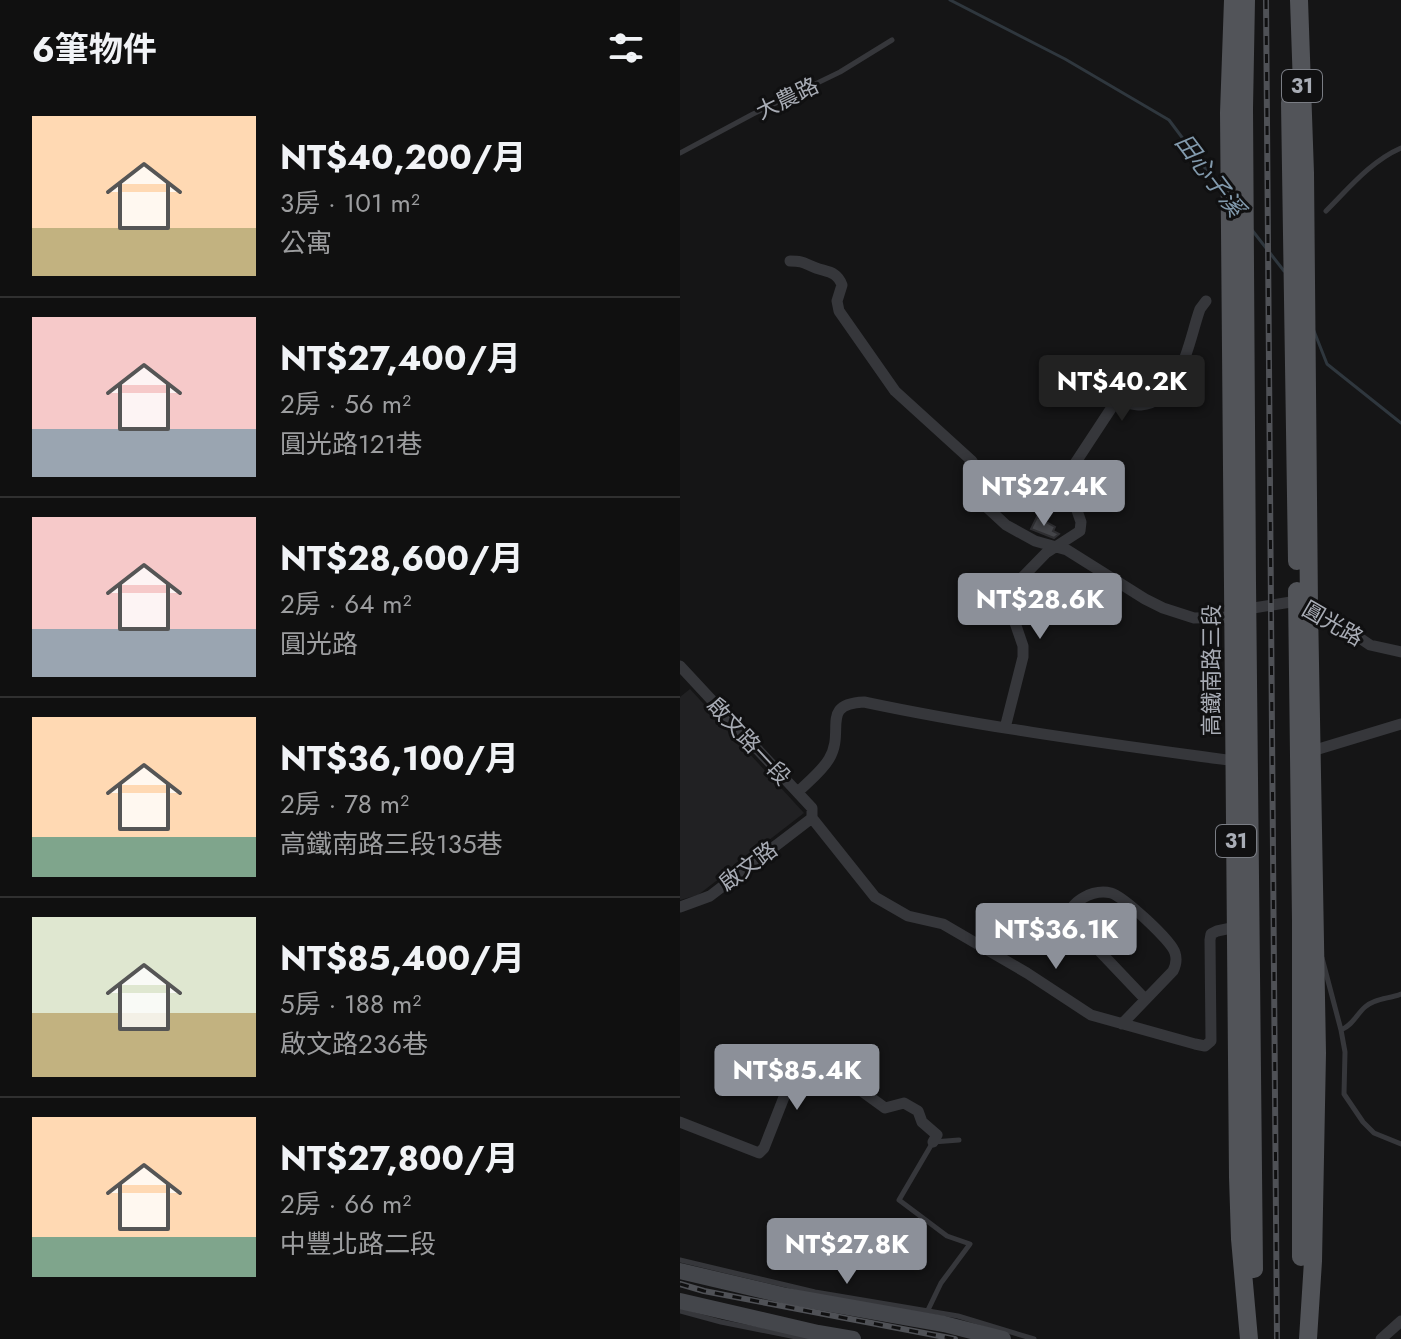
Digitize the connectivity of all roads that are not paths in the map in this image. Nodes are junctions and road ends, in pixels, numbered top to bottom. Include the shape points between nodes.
1 (1233, 0) edge
2 (1246, 0) edge
3 (1287, 0) edge
4 (1299, 0) edge
5 (892, 40) dead end
6 (1237, 110) junction
7 (1401, 148) edge
8 (680, 153) edge
9 (1298, 168) junction
10 (1326, 211) dead end
11 (790, 261) dead end
12 (1206, 301) dead end
13 (1055, 548) junction
14 (1303, 604) junction
15 (1241, 613) junction
16 (1401, 652) edge
17 (680, 666) edge
18 (1401, 724) edge
19 (1005, 728) junction
20 (1312, 751) junction
21 (1235, 761) junction
22 (798, 792) junction
23 (812, 818) junction
24 (1313, 851) junction
25 (1250, 873) junction
26 (680, 907) edge
27 (1301, 921) junction
28 (1236, 927) junction
29 (1315, 938) junction
30 (1401, 994) edge
31 (1145, 999) junction
32 (1122, 1024) junction
33 (1341, 1030) junction
34 (680, 1122) edge
35 (959, 1140) dead end
36 (933, 1142) junction
37 (1401, 1144) edge
38 (680, 1260) edge
39 (680, 1271) edge
40 (680, 1301) edge
41 (928, 1310) junction
42 (680, 1311) edge
43 (1401, 1321) edge
44 (806, 1339) edge
45 (853, 1339) edge
46 (1003, 1339) edge
47 (1034, 1339) edge
48 (1249, 1339) edge
49 (1258, 1339) edge
50 (1301, 1339) edge
51 (1308, 1339) edge
52 (1381, 1339) edge

1 - 6 main road, 高鐵南路三段 / 31
2 - 6 main road, 高鐵南路三段 / 31
3 - 9 main road, 31
4 - 9 main road, 31
5 - 8 lane, 大農路
6 - 15 main road, 高鐵南路三段 / 31
7 - 10 lane via 1375,164
9 - 14 main road, 31
11 - 13 street, 圓光路 via 805,261 840,278 839,311 895,391 972,461 980,501 1006,525
12 - 13 street via 1182,369 1165,393 1140,405 1116,401 1070,471 1080,531
13 - 15 street, 圓光路 via 1067,550 1163,608 1194,618
13 - 19 street via 1014,586 1012,614 1023,657
14 - 15 street, 圓光路
14 - 16 street, 圓光路 via 1370,645
14 - 20 main road, 31
14 - 27 main road, 31
15 - 21 main road, 高鐵南路三段 / 31
15 - 25 main road, 高鐵南路三段 / 31
17 - 22 street, 啟文路一段
18 - 20 street
19 - 21 street
19 - 22 street via 847,703 837,714 829,760
20 - 24 main road, 31
21 - 28 main road, 高鐵南路三段 / 31
22 - 23 street, 啟文路一段 via 812,808
23 - 26 street, 啟文路 via 710,896
23 - 32 street, 啟文路一段 via 882,903 943,924 1091,1015
24 - 27 main road
24 - 29 main road, 31
25 - 28 main road
25 - 49 main road, 高鐵南路三段 / 31
27 - 50 main road, 31
28 - 32 street, 啟文路一段 via 1211,934 1211,1041 1205,1046
28 - 48 main road, 高鐵南路三段 / 31 via 1240,1239
29 - 33 lane
29 - 51 main road, 31 via 1317,1053
30 - 33 lane via 1365,1006
31 - 31 street via 1176,966 1170,943 1111,893 1074,903 1069,919
31 - 32 street
33 - 37 lane via 1344,1094 1374,1133
34 - 36 street via 759,1153 799,1059 840,1070 885,1108 904,1103 918,1111 937,1135
35 - 36 lane
36 - 41 lane via 899,1200 947,1236 970,1244
38 - 41 lane via 815,1292
39 - 46 main road
40 - 45 main road
41 - 47 lane
42 - 44 lane
43 - 52 street

